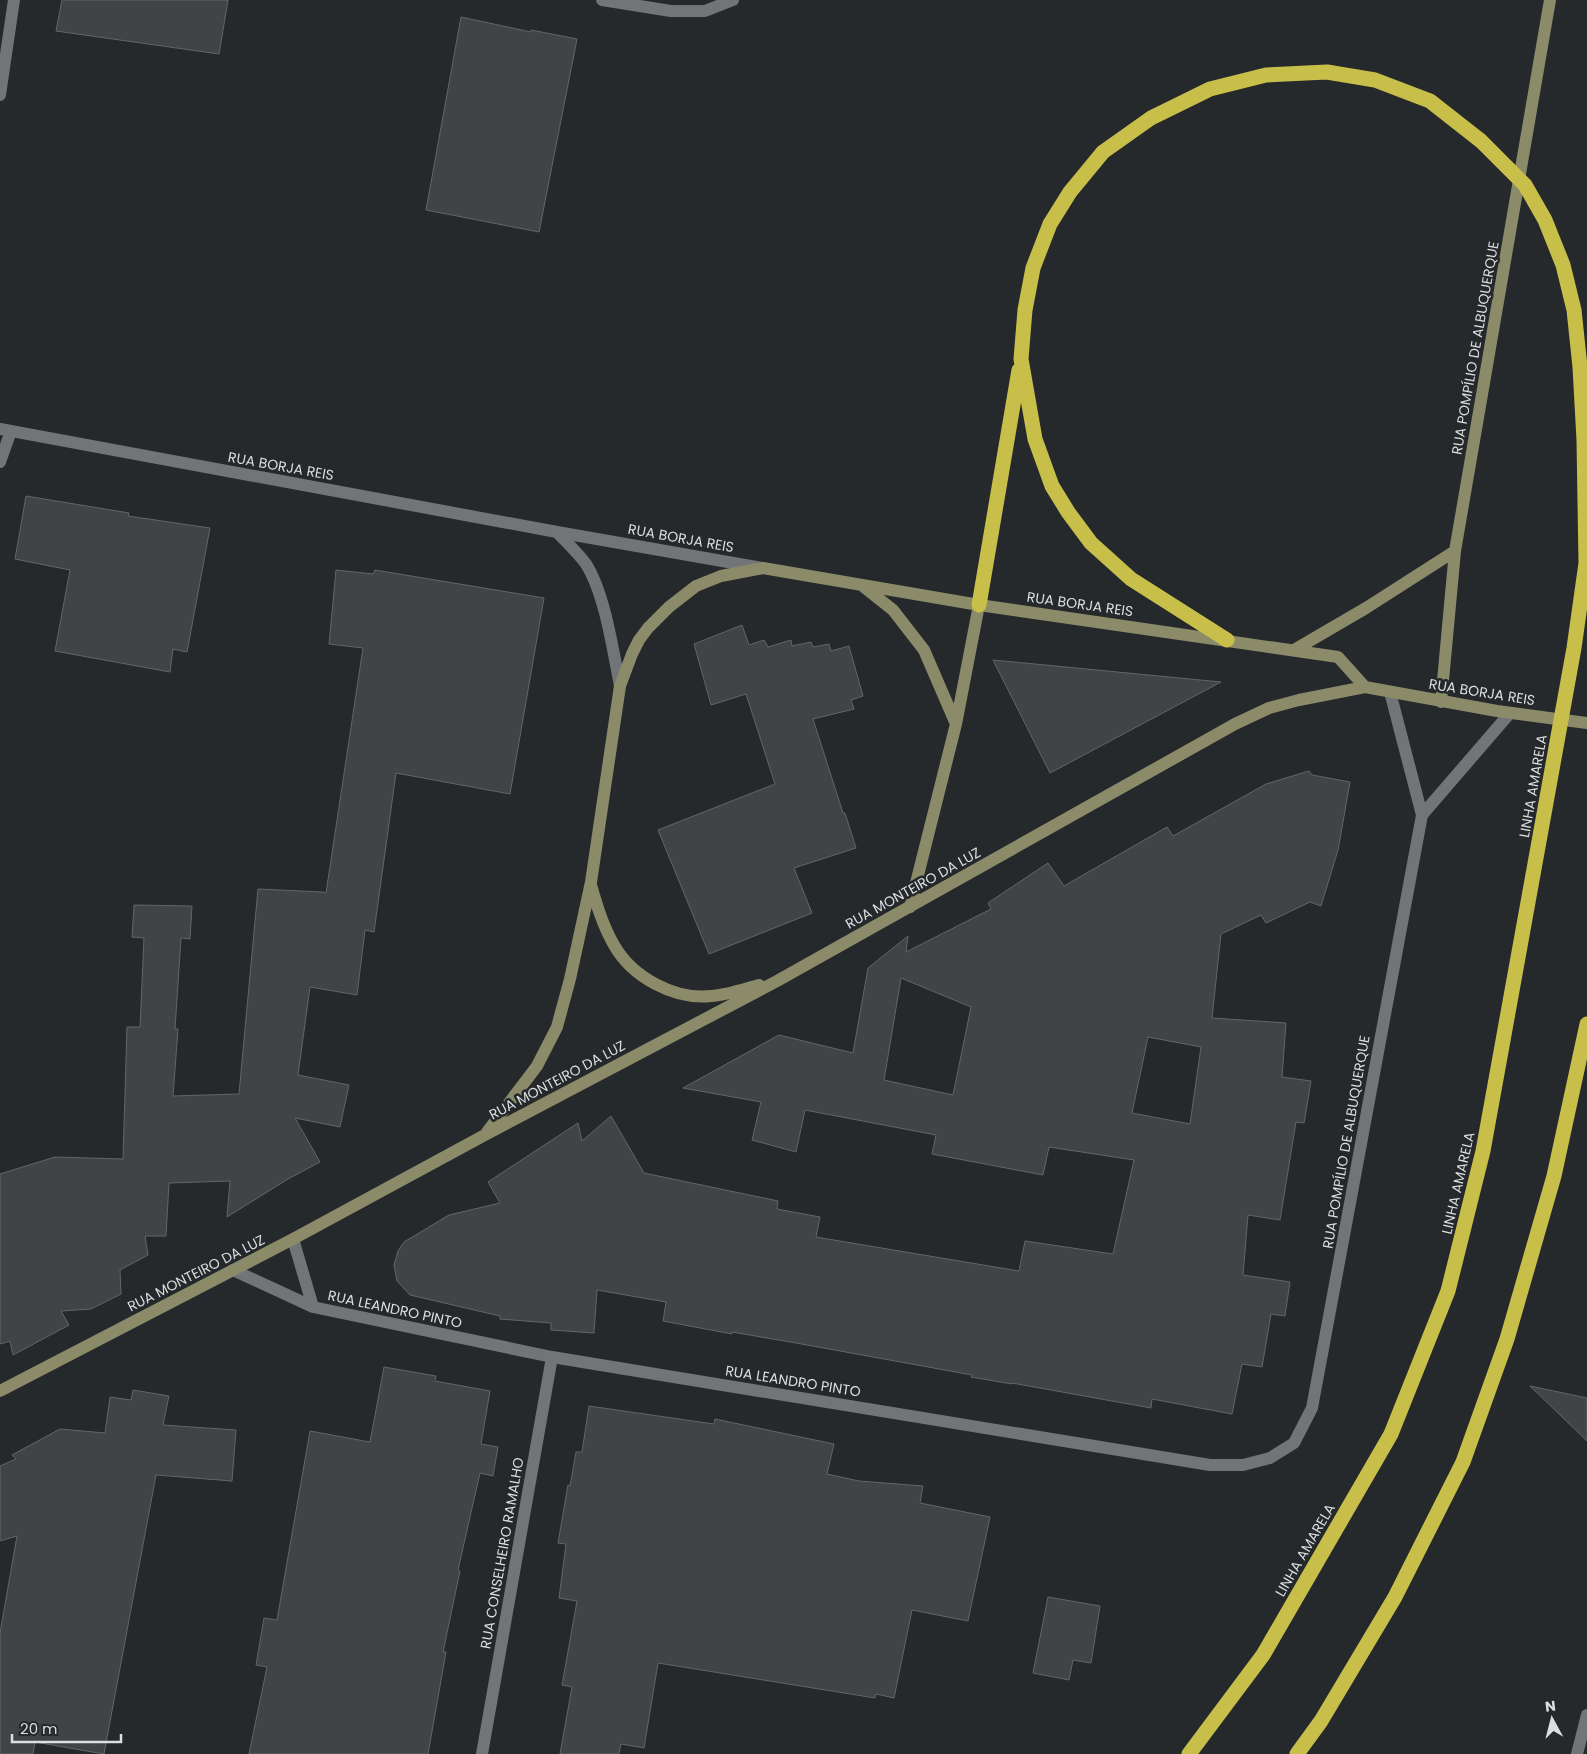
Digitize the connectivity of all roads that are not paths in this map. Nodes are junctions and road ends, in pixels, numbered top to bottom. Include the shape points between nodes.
1 (14, 0) edge
2 (602, 0) edge
3 (733, 0) edge
4 (1550, 0) edge
5 (0, 95) edge
6 (1021, 359) junction
7 (6, 430) edge
8 (0, 462) edge
9 (557, 532) junction
10 (1455, 551) junction
11 (1586, 560) edge
12 (763, 568) junction
13 (862, 586) junction
14 (979, 605) junction
15 (1227, 640) junction
16 (1294, 650) junction
17 (620, 686) junction
18 (1365, 687) junction
19 (1390, 692) junction
20 (1441, 702) junction
21 (1510, 712) junction
22 (956, 724) junction
23 (1587, 724) edge
24 (1422, 815) junction
25 (590, 882) junction
26 (910, 907) junction
27 (777, 981) junction
28 (1587, 1024) edge
29 (483, 1136) junction
30 (293, 1240) junction
31 (233, 1270) junction
32 (313, 1307) junction
33 (552, 1357) junction
34 (0, 1391) edge
35 (1270, 1458) joint
36 (1587, 1715) edge
37 (482, 1754) edge
38 (1189, 1754) edge
39 (1297, 1754) edge
40 (1577, 1754) edge

1 - 5 street
2 - 3 street via 671,11 705,11
4 - 10 street, RUA POMPÍLIO DE ALBUQUERQUE
6 - 11 highway, LINHA AMARELA via 1033,268 1050,224 1070,192 1104,152 1151,118 1210,88 1266,75 1327,72 1376,80 1430,101 1480,141 1525,186 1545,220 1563,266 1574,310 1584,440
6 - 14 highway
6 - 15 highway via 1034,439 1052,486 1073,520 1091,543 1131,579
7 - 8 street
7 - 9 street, RUA BORJA REIS
9 - 12 street, RUA BORJA REIS
9 - 17 street via 586,564 596,588
10 - 16 street
10 - 20 street, RUA POMPÍLIO DE ALBUQUERQUE
11 - 38 highway, LINHA AMARELA via 1574,648 1484,1151 1448,1291 1391,1434 1263,1655
12 - 13 street, RUA BORJA REIS
12 - 17 street, RUA MONTEIRO DA LUZ via 721,576 696,586 669,607 639,640
13 - 14 street, RUA BORJA REIS
13 - 22 street via 893,610 924,650
14 - 15 street, RUA BORJA REIS
14 - 22 street
15 - 16 street, RUA BORJA REIS
16 - 18 street, RUA BORJA REIS via 1338,657
17 - 25 street, RUA MONTEIRO DA LUZ
18 - 19 street, RUA BORJA REIS
18 - 26 street, RUA MONTEIRO DA LUZ via 1299,700 1252,716
19 - 20 street, RUA BORJA REIS
19 - 24 street, RUA POMPÍLIO DE ALBUQUERQUE
20 - 21 street, RUA BORJA REIS
21 - 23 street, RUA BORJA REIS
21 - 24 street
22 - 26 street
24 - 35 street, RUA POMPÍLIO DE ALBUQUERQUE via 1312,1408 1294,1443
25 - 27 street via 602,921 615,947 634,970 662,987 683,996 710,996
25 - 29 street, RUA MONTEIRO DA LUZ via 557,1027 537,1066
26 - 27 street, RUA MONTEIRO DA LUZ
27 - 29 street, RUA MONTEIRO DA LUZ
28 - 39 highway via 1554,1176 1507,1339 1463,1462 1395,1597 1321,1721
29 - 30 street, RUA MONTEIRO DA LUZ
30 - 31 street, RUA MONTEIRO DA LUZ
30 - 32 street, RUA LEANDRO PINTO
31 - 32 street, RUA LEANDRO PINTO
31 - 34 street, RUA MONTEIRO DA LUZ
32 - 33 street, RUA LEANDRO PINTO
33 - 35 street, RUA LEANDRO PINTO via 1210,1465 1244,1465
33 - 37 street, RUA CONSELHEIRO RAMALHO
36 - 40 street

